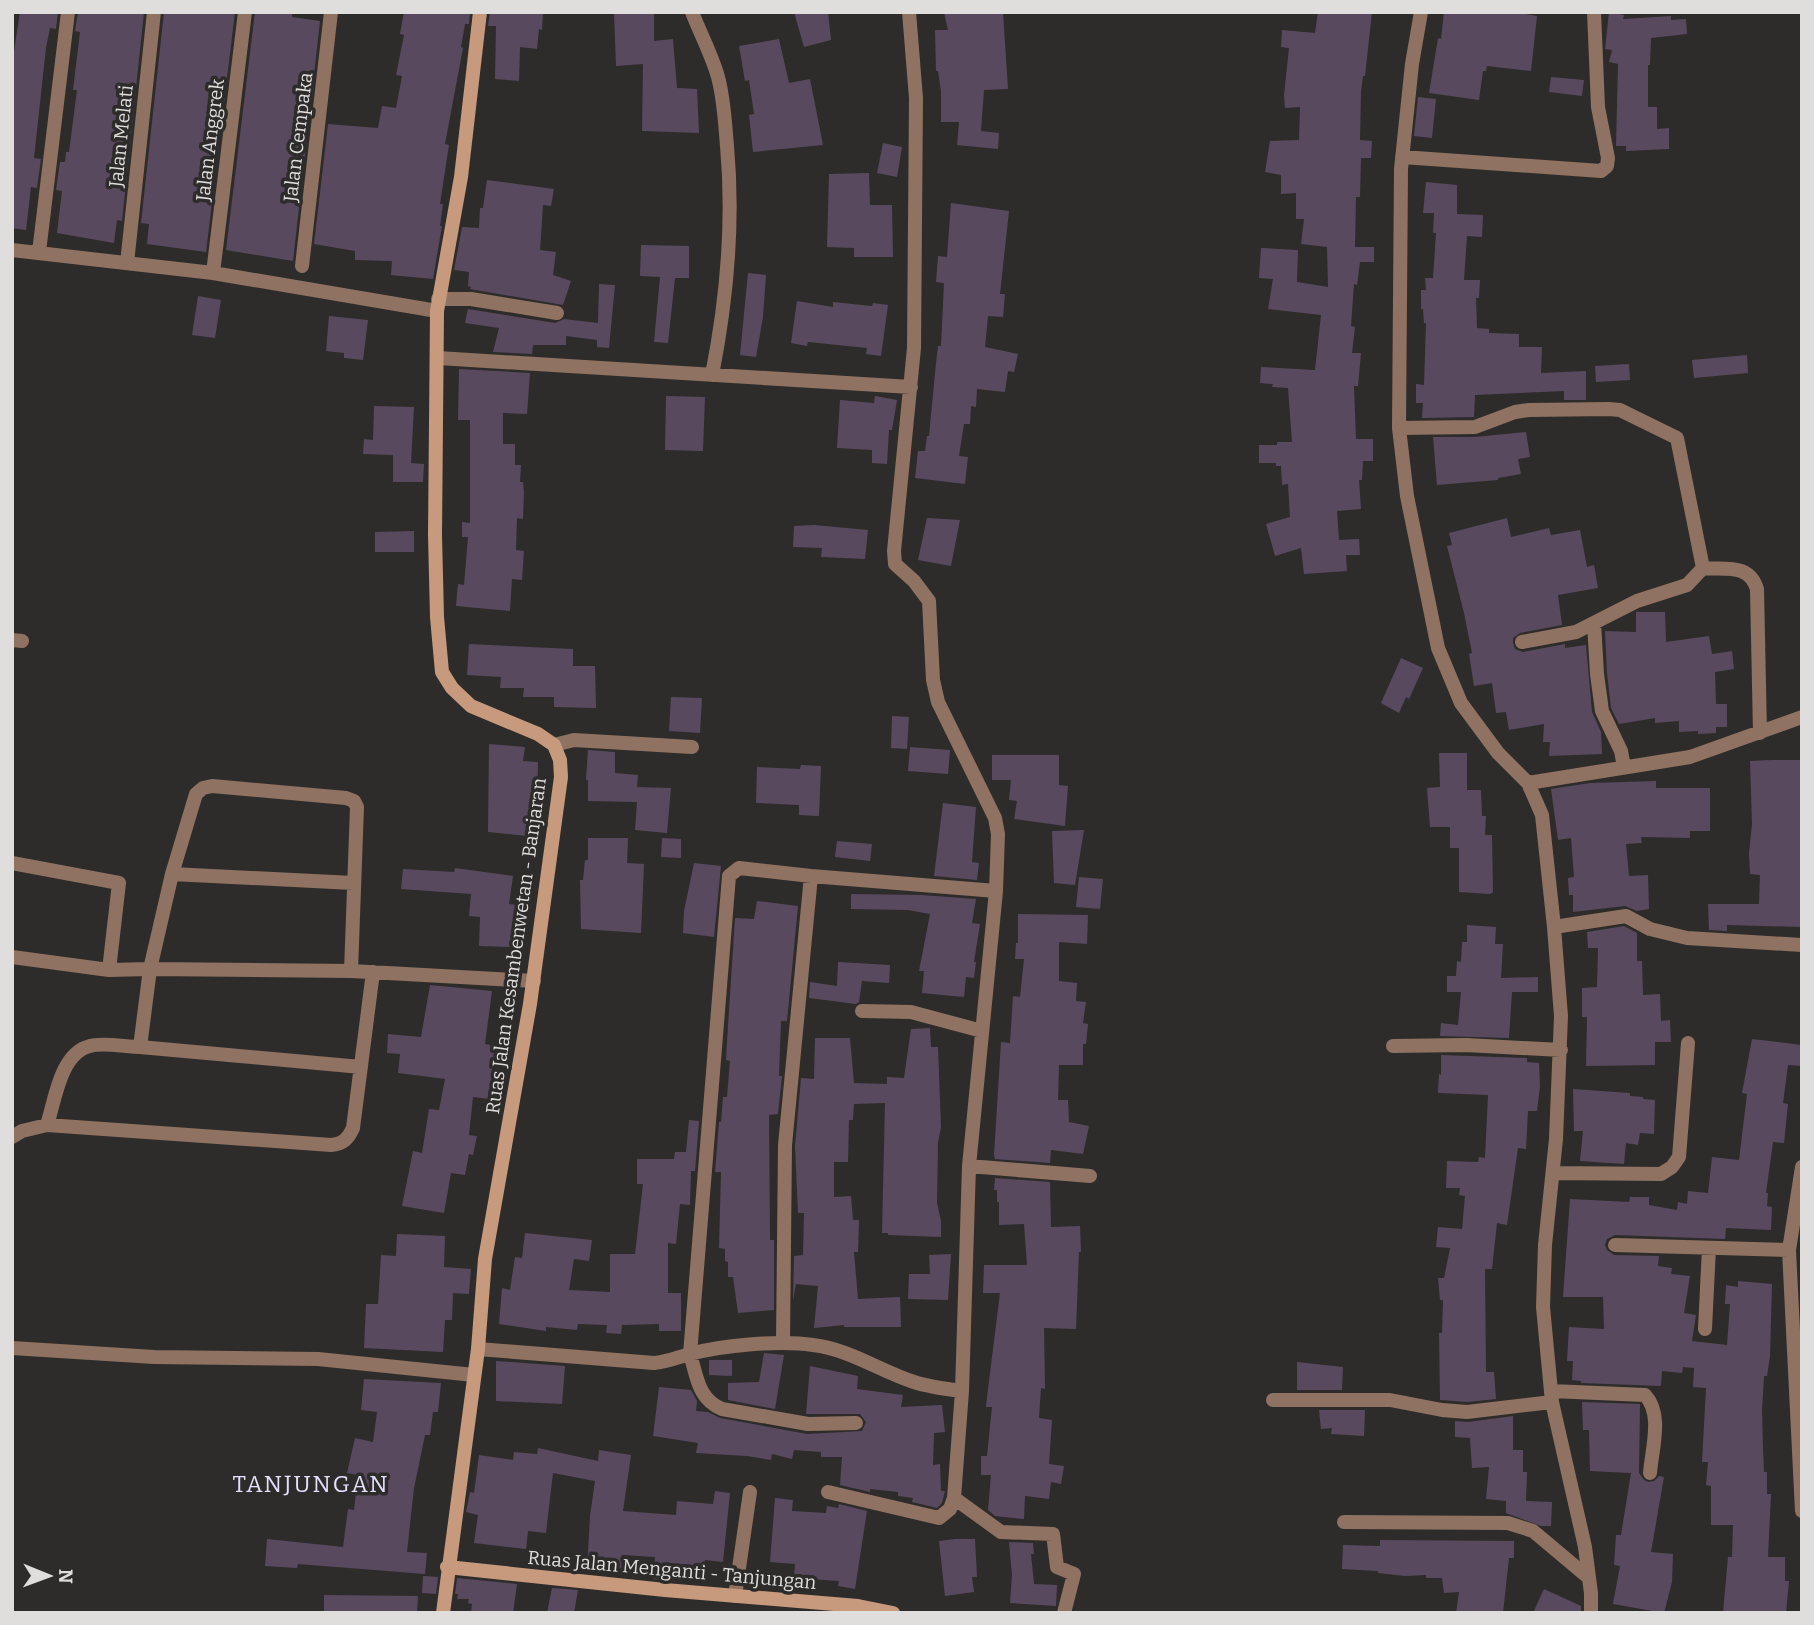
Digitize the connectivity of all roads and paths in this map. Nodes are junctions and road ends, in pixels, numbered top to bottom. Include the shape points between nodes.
1 (68, 12) edge
2 (154, 12) edge
3 (246, 12) edge
4 (331, 12) edge
5 (480, 12) edge
6 (692, 12) edge
7 (909, 12) edge
8 (1421, 12) edge
9 (1594, 12) edge
10 (1402, 157) junction
11 (12, 250) edge
12 (39, 252) junction
13 (127, 263) junction
14 (302, 266) dead end
15 (212, 273) junction
16 (438, 305) junction
17 (557, 313) dead end
18 (438, 358) junction
19 (712, 374) junction
20 (911, 387) junction
21 (1399, 428) junction
22 (1703, 568) junction
23 (1594, 623) junction
24 (1522, 642) dead end
25 (1802, 717) edge
26 (1760, 733) junction
27 (554, 745) junction
28 (692, 747) dead end
29 (1624, 768) junction
30 (1528, 783) junction
31 (12, 863) edge
32 (172, 874) junction
33 (811, 876) junction
34 (353, 883) junction
35 (996, 891) junction
36 (1554, 927) junction
37 (1802, 946) edge
38 (12, 957) edge
39 (150, 969) junction
40 (108, 970) junction
41 (351, 971) junction
42 (373, 972) junction
43 (534, 981) junction
44 (862, 1011) dead end
45 (982, 1031) junction
46 (1688, 1042) dead end
47 (1393, 1046) dead end
48 (140, 1047) junction
49 (1561, 1050) junction
50 (361, 1068) junction
51 (47, 1125) junction
52 (12, 1136) edge
53 (969, 1166) junction
54 (1802, 1167) edge
55 (1553, 1174) junction
56 (1090, 1176) dead end
57 (1615, 1245) dead end
58 (1709, 1248) junction
59 (1789, 1251) junction
60 (1797, 1278) edge
61 (1705, 1329) dead end
62 (783, 1343) junction
63 (12, 1348) edge
64 (478, 1349) junction
65 (691, 1354) junction
66 (474, 1375) junction
67 (962, 1391) junction
68 (1551, 1396) junction
69 (1273, 1400) dead end
70 (856, 1423) dead end
71 (1650, 1473) dead end
72 (750, 1492) dead end
73 (828, 1492) dead end
74 (954, 1498) junction
75 (1802, 1511) edge
76 (1344, 1522) dead end
77 (447, 1567) junction
78 (1589, 1578) junction
79 (735, 1596) junction
80 (443, 1613) edge
81 (893, 1613) edge
82 (1064, 1613) edge
83 (1591, 1613) edge

1 - 12 street
2 - 13 street, Jalan Melati
3 - 15 street, Jalan Anggrek
4 - 14 street, Jalan Cempaka
5 - 16 main road via 461,177
6 - 19 street via 718,76 730,172 724,317
7 - 20 street via 916,98
8 - 10 street
9 - 10 street via 1598,107 1608,158 1601,171
10 - 21 street
11 - 12 street
12 - 13 street
13 - 15 street
15 - 16 street
16 - 17 street via 471,299
16 - 18 main road
18 - 19 street
18 - 27 main road via 435,535 442,672 471,706
19 - 20 street
20 - 35 street via 895,564 929,601 938,702 995,818
21 - 22 street via 1475,427 1530,410 1620,410 1676,438
21 - 30 street via 1407,496 1438,648 1461,703 1498,753
22 - 23 street via 1687,585 1637,601
22 - 26 street via 1744,570 1754,578
23 - 24 street via 1561,636
23 - 29 street via 1602,711
25 - 26 street
26 - 29 street via 1690,757
27 - 28 street via 574,740
27 - 43 main road, Ruas Jalan Kesambenwetan - Banjaran via 561,777
29 - 30 street
30 - 36 street via 1542,815
31 - 40 street via 119,883
32 - 34 street
32 - 34 street via 196,794 212,786 354,801
32 - 39 street
33 - 35 street
33 - 62 street via 785,1145
33 - 65 street via 739,868 729,876
34 - 41 street
35 - 45 street
36 - 37 street via 1626,916 1650,929 1687,938
36 - 49 street
38 - 40 street
39 - 40 street
39 - 41 street
39 - 48 street
41 - 42 street
42 - 43 street
42 - 50 street
43 - 64 main road, Ruas Jalan Kesambenwetan - Banjaran via 485,1259
44 - 45 street via 911,1012
45 - 53 street
46 - 55 street via 1679,1157 1672,1167 1661,1174
47 - 49 street
48 - 50 street
48 - 51 street via 90,1045 72,1057
49 - 55 street
50 - 51 street via 354,1128 348,1139 331,1146
51 - 52 street
53 - 56 street
53 - 67 street
54 - 59 street
55 - 68 street via 1542,1307
57 - 58 street
58 - 59 street
58 - 61 street
59 - 60 street
60 - 75 street
62 - 65 street
62 - 67 street via 815,1345 913,1382
63 - 66 street via 154,1357 317,1359
64 - 65 street via 637,1363 669,1362
64 - 66 main road, Ruas Jalan Kesambenwetan - Banjaran
65 - 70 street via 704,1396 722,1409 808,1424
66 - 77 main road, Ruas Jalan Kesambenwetan - Banjaran
67 - 74 street
68 - 69 street via 1467,1412 1391,1400
68 - 71 street via 1644,1395 1652,1402 1655,1417
68 - 78 street
72 - 79 street
73 - 74 street via 939,1518
74 - 82 street via 1001,1532 1053,1534 1057,1567 1074,1574
76 - 78 street via 1508,1523 1533,1531
77 - 79 main road, Ruas Jalan Menganti - Tanjungan
77 - 80 main road, Ruas Jalan Kesambenwetan - Banjaran
78 - 83 street
79 - 81 main road, Ruas Jalan Menganti - Tanjungan

